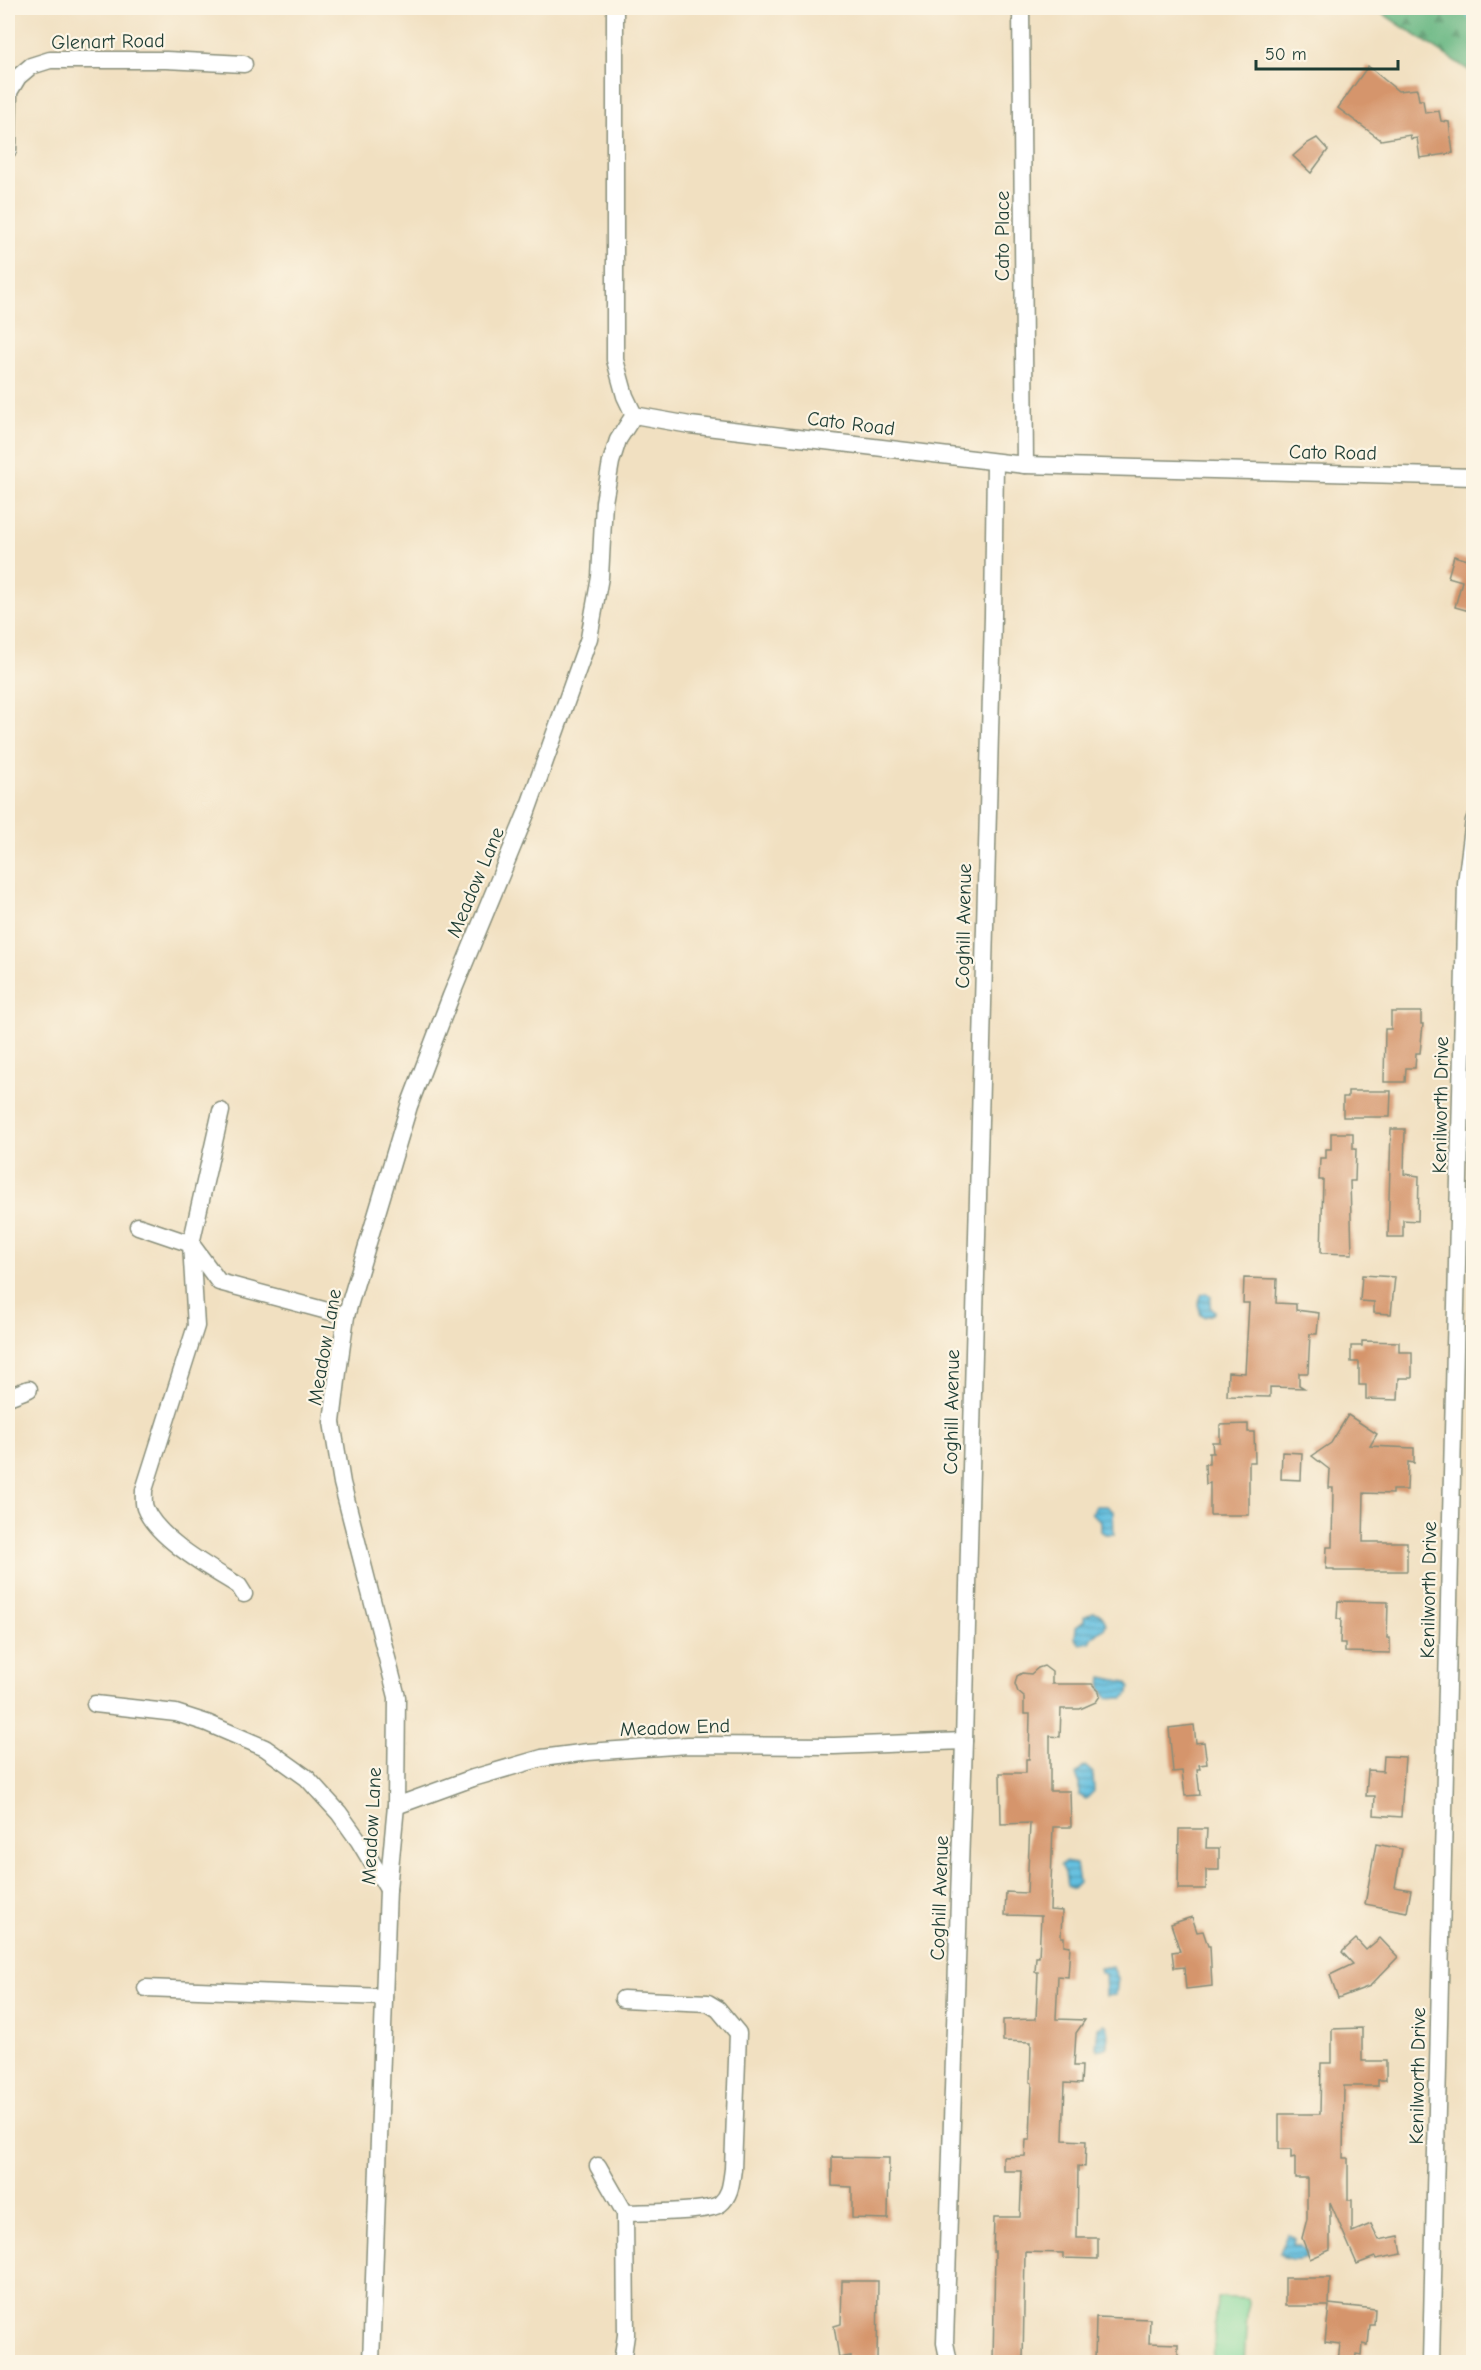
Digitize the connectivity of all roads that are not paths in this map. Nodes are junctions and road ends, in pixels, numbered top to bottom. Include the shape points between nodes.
1 (615, 8) edge
2 (1022, 8) edge
3 (244, 64) dead end
4 (8, 150) edge
5 (634, 415) junction
6 (995, 463) junction
7 (1025, 465) junction
8 (1473, 477) edge
9 (1473, 820) edge
10 (221, 1111) dead end
11 (138, 1226) dead end
12 (191, 1244) junction
13 (346, 1316) junction
14 (29, 1389) dead end
15 (8, 1397) edge
16 (244, 1594) dead end
17 (95, 1704) dead end
18 (964, 1741) junction
19 (396, 1806) junction
20 (388, 1888) junction
21 (146, 1988) dead end
22 (384, 1997) junction
23 (623, 1999) dead end
24 (598, 2166) dead end
25 (625, 2212) junction
26 (371, 2362) edge
27 (622, 2362) edge
28 (949, 2362) edge
29 (1431, 2362) edge

1 - 5 street via 615,360
2 - 7 street, Cato Place
3 - 4 street, Glenart Road via 50,60 31,66 18,76 9,92
5 - 6 street, Cato Road
5 - 13 street, Meadow Lane via 618,440 611,462 604,502 600,577 589,638 526,814 409,1106
6 - 7 street, Cato Road
6 - 18 street, Coghill Avenue
7 - 8 street, Cato Road
9 - 29 street, Kenilworth Drive via 1466,883
10 - 12 street
11 - 12 street
12 - 13 street via 219,1282
12 - 16 street via 196,1326 144,1490 144,1507 175,1544 239,1586
13 - 19 street, Meadow Lane via 332,1422 342,1483 397,1697
14 - 15 street
17 - 20 street via 176,1713 265,1748 307,1778 339,1813
18 - 19 street, Meadow End via 834,1746 688,1745 588,1752 542,1758
18 - 28 street, Coghill Avenue via 945,2343
19 - 20 street, Meadow Lane
20 - 22 street, Meadow Lane
21 - 22 street
22 - 26 street, Meadow Lane
23 - 25 street via 708,2003 738,2033 730,2191 720,2204 705,2209
24 - 25 street
25 - 27 street via 626,2336

